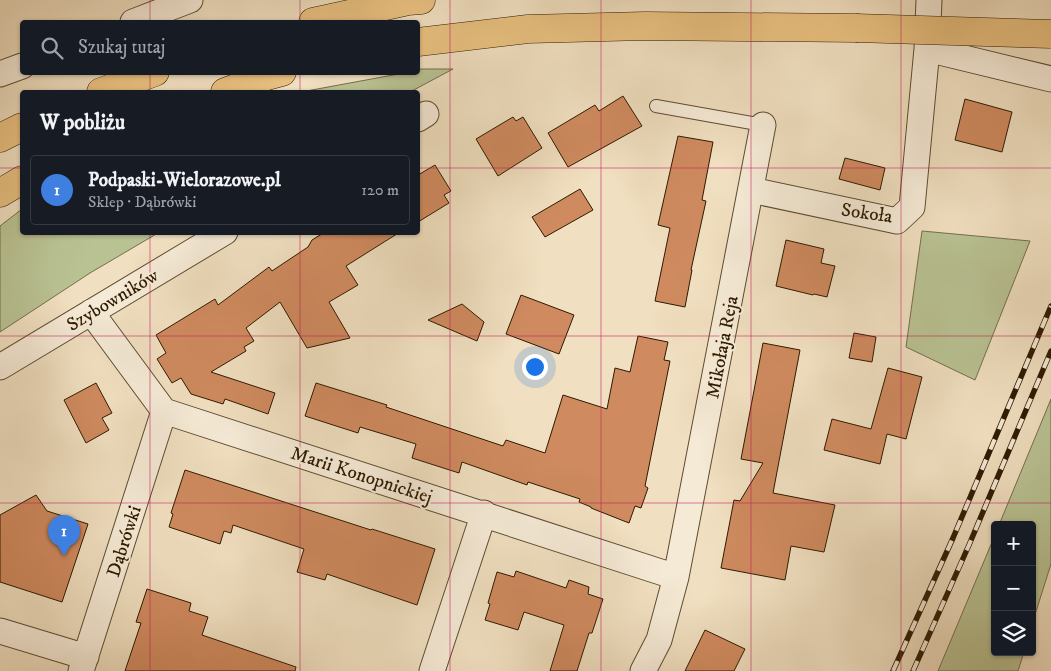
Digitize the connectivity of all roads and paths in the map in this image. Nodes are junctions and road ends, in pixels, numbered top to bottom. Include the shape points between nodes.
1 (190, 0) edge
2 (422, 0) edge
3 (929, 0) edge
4 (138, 20) edge
5 (322, 20) edge
6 (1051, 34) edge
7 (420, 42) edge
8 (927, 49) junction
9 (20, 67) edge
10 (0, 74) edge
11 (147, 75) edge
12 (271, 75) edge
13 (1051, 79) edge
14 (107, 90) edge
15 (230, 90) edge
16 (656, 106) dead end
17 (763, 125) joint
18 (20, 128) edge
19 (0, 138) edge
20 (20, 181) edge
21 (751, 190) junction
22 (0, 193) edge
23 (220, 235) edge
24 (91, 312) junction
25 (0, 367) edge
26 (164, 411) junction
27 (484, 514) junction
28 (676, 577) junction
29 (0, 631) edge
30 (84, 664) edge
31 (432, 671) edge
32 (643, 671) edge

1 - 4 street
2 - 5 main road
3 - 8 street, Sokoła
6 - 7 main road, bridge via 645,26 528,28
8 - 13 street
8 - 21 street, Sokoła via 912,206 897,221
9 - 10 street
11 - 14 main road
12 - 15 main road
16 - 17 lane, Mikołaja Reja
17 - 21 street, Mikołaja Reja
18 - 19 main road
20 - 22 main road
21 - 28 street, Mikołaja Reja
23 - 24 street, Szybowników
24 - 25 street, Szybowników
24 - 26 street
26 - 27 street, Marii Konopnickiej
26 - 30 street, Dąbrówki
27 - 28 street, Marii Konopnickiej
27 - 31 street
28 - 32 street, Mikołaja Reja via 659,640
29 - 30 street

